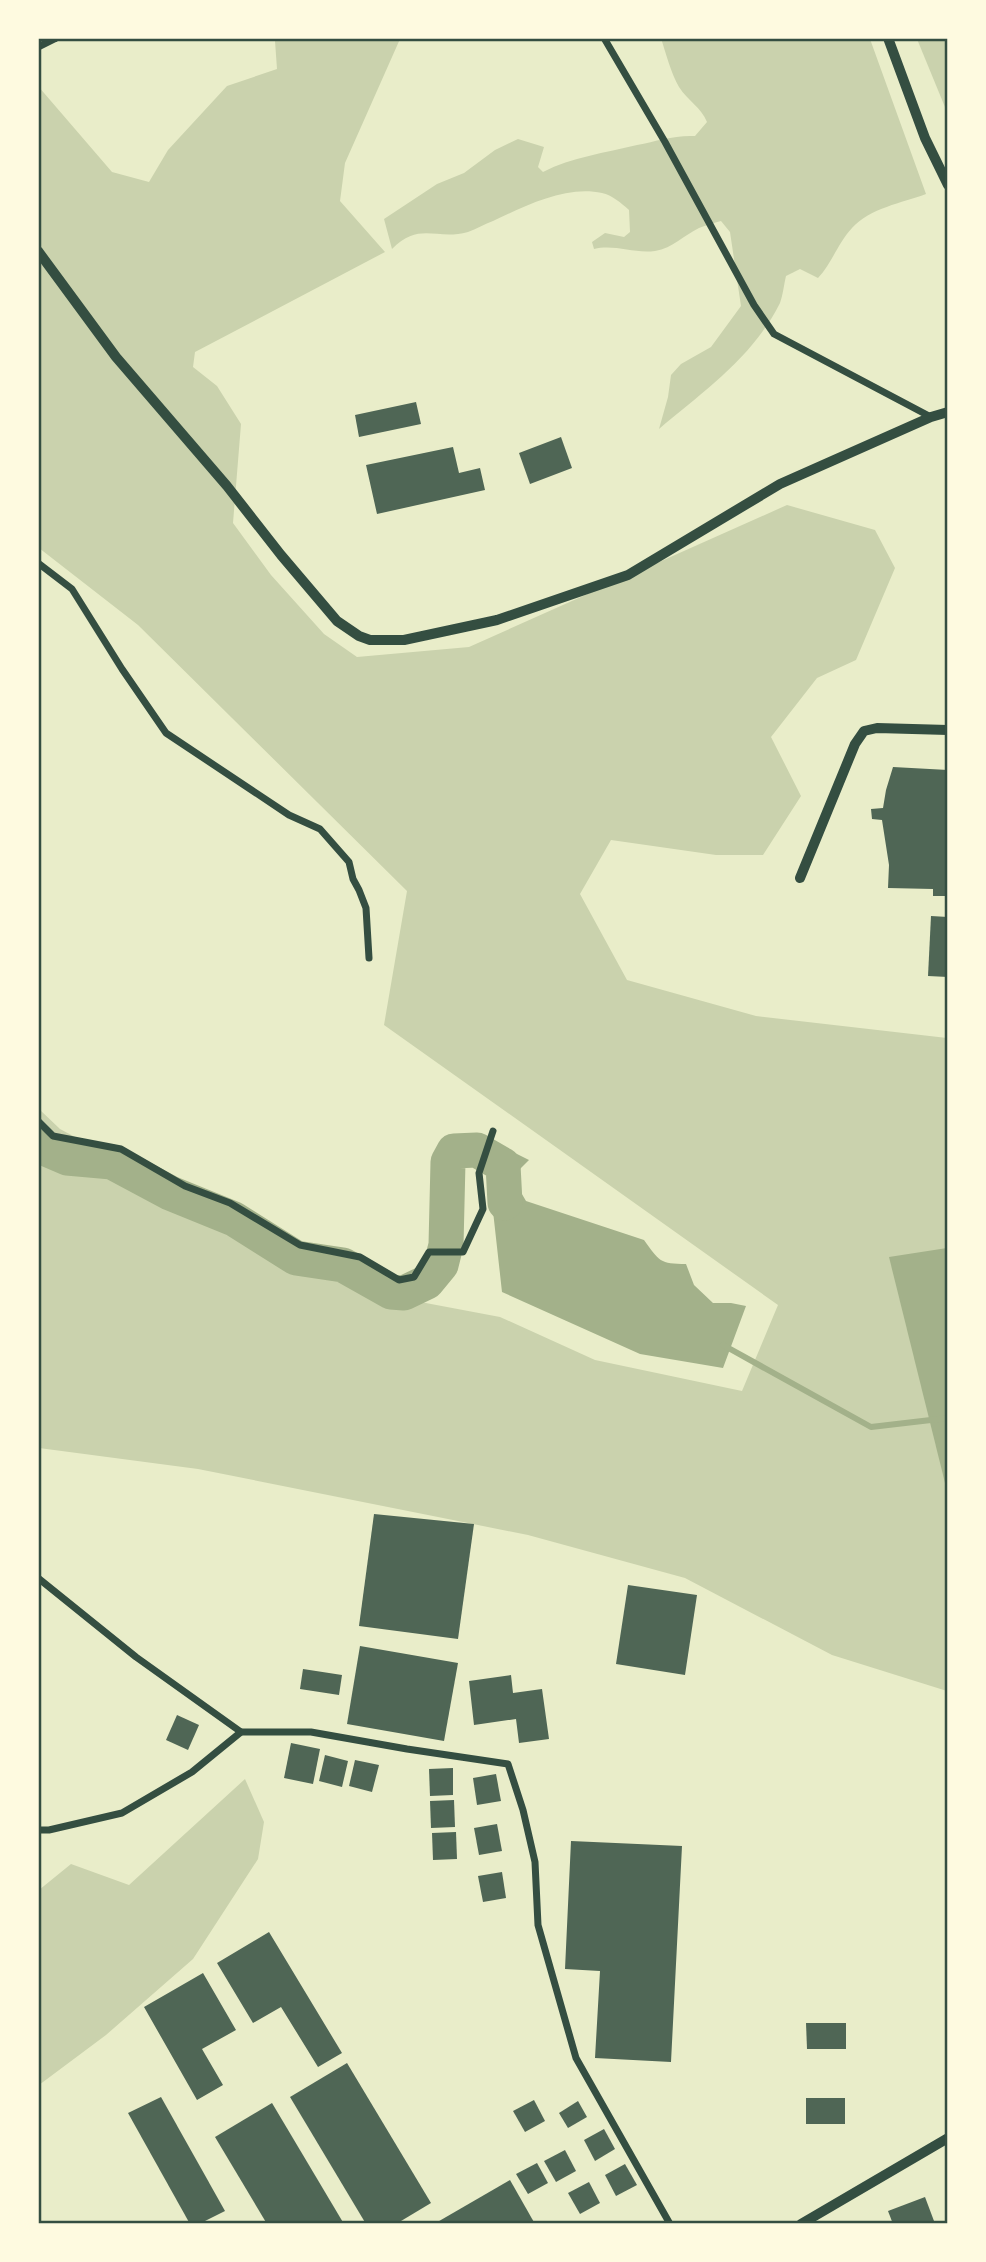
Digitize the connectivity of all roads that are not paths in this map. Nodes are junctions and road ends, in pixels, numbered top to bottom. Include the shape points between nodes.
1 (56, 38) edge
2 (604, 38) edge
3 (888, 38) edge
4 (38, 47) edge
5 (947, 185) edge
6 (38, 251) edge
7 (947, 412) edge
8 (931, 417) junction
9 (38, 563) edge
10 (947, 730) edge
11 (800, 878) dead end
12 (369, 958) dead end
13 (38, 1121) edge
14 (493, 1131) dead end
15 (38, 1578) edge
16 (241, 1732) junction
17 (38, 1830) edge
18 (947, 2138) edge
19 (670, 2224) edge
20 (801, 2224) edge

1 - 4 street
2 - 8 street via 774,334
3 - 5 street
6 - 8 street via 116,357 337,621 370,640 404,640 497,620 628,575 780,484
7 - 8 street
9 - 12 street via 72,590 166,733 289,815 320,829 349,862 366,908
10 - 11 street via 864,731
13 - 14 street via 53,1136 121,1149 185,1186 230,1203 300,1245 360,1257 399,1280 414,1277 429,1252 463,1252 483,1209 479,1173
15 - 16 street via 136,1657
16 - 17 street via 192,1772 122,1813
16 - 19 street via 311,1732 508,1764 535,1862 538,1926 576,2059
18 - 20 street

